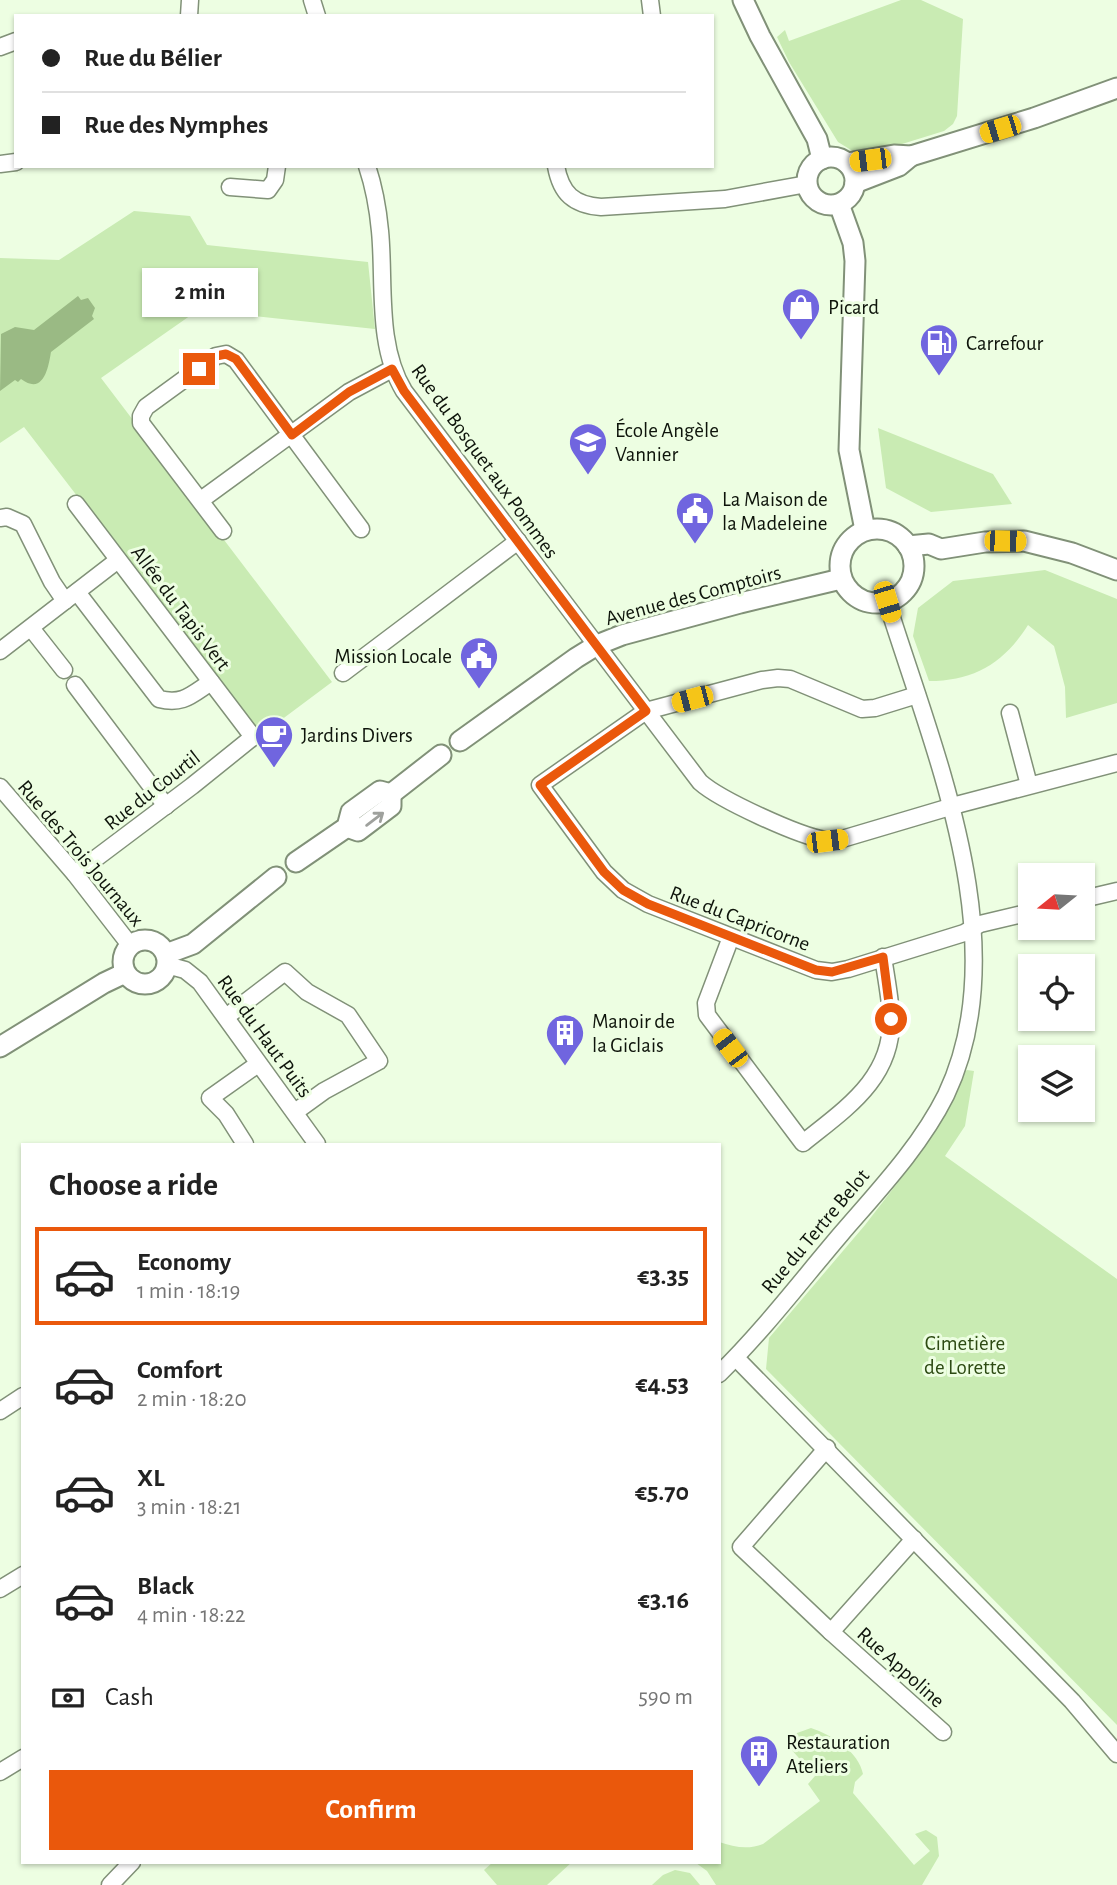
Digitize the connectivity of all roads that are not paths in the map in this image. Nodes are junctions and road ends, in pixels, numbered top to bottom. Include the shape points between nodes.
1 (743, 0) edge
2 (1117, 88) edge
3 (911, 156) junction
4 (822, 159) junction
5 (847, 163) junction
6 (276, 168) edge
7 (368, 168) edge
8 (557, 168) edge
9 (855, 183) junction
10 (807, 184) junction
11 (230, 187) dead end
12 (839, 204) junction
13 (392, 369) junction
14 (292, 435) junction
15 (201, 500) junction
16 (76, 504) dead end
17 (0, 518) edge
18 (361, 529) dead end
19 (865, 530) junction
20 (223, 531) dead end
21 (518, 541) junction
22 (908, 546) junction
23 (941, 549) junction
24 (118, 560) junction
25 (1117, 570) edge
26 (914, 572) junction
27 (841, 579) junction
28 (71, 596) junction
29 (887, 602) junction
30 (30, 628) junction
31 (597, 645) junction
32 (0, 652) edge
33 (64, 670) dead end
34 (343, 673) dead end
35 (211, 682) junction
36 (75, 685) dead end
37 (917, 695) junction
38 (646, 711) junction
39 (1010, 713) dead end
40 (253, 737) joint
41 (460, 741) dead end
42 (442, 755) dead end
43 (1117, 763) edge
44 (1029, 785) junction
45 (0, 787) edge
46 (166, 806) junction
47 (952, 806) junction
48 (6, 807) edge
49 (296, 862) dead end
50 (75, 874) junction
51 (276, 877) dead end
52 (1117, 891) edge
53 (1096, 896) edge
54 (1018, 915) edge
55 (972, 928) junction
56 (731, 937) junction
57 (130, 945) junction
58 (883, 957) junction
59 (167, 960) junction
60 (125, 973) junction
61 (226, 1017) junction
62 (0, 1048) edge
63 (258, 1064) junction
64 (295, 1112) junction
65 (244, 1143) edge
66 (316, 1143) edge
67 (736, 1358) junction
68 (721, 1372) edge
69 (21, 1397) edge
70 (0, 1411) edge
71 (827, 1448) junction
72 (914, 1539) junction
73 (21, 1576) edge
74 (0, 1589) edge
75 (831, 1632) junction
76 (943, 1732) dead end
77 (1117, 1754) edge
78 (21, 1759) edge
79 (0, 1772) edge
80 (130, 1864) edge
81 (110, 1885) edge

1 - 4 street via 817,139
2 - 3 street
3 - 5 street
3 - 9 street via 899,166
4 - 5 street via 835,157
4 - 10 street via 810,169
5 - 9 street
6 - 11 street via 268,190
7 - 13 street, Rue du Bosquet aux Pommes via 380,230
8 - 10 street via 561,184 583,206 712,201
9 - 12 street via 853,192
10 - 12 street via 822,204
12 - 19 street via 855,261 849,450
13 - 14 street via 349,392
13 - 21 street, Rue du Bosquet aux Pommes
14 - 15 street
14 - 15 street via 236,359 216,356 146,407 141,416 141,423
14 - 18 street
15 - 20 street
16 - 24 street, Allée du Tapis Vert
17 - 28 street via 23,524 52,582
19 - 22 street via 889,531
19 - 27 street via 846,544
21 - 31 street, Rue du Bosquet aux Pommes
21 - 34 street
22 - 23 street via 929,544
22 - 26 street
23 - 25 street via 1024,541
23 - 26 street via 935,560
24 - 28 street
24 - 35 street, Allée du Tapis Vert
26 - 29 street via 905,591
27 - 29 street via 855,597 876,604
27 - 31 street, Avenue des Comptoirs
28 - 30 street
28 - 35 street via 159,699 183,700
29 - 37 street, Rue du Tertre Belot
30 - 32 street
30 - 33 street
31 - 38 street, Rue du Bosquet aux Pommes
31 - 41 street, Avenue des Comptoirs
35 - 40 street, Allée du Tapis Vert
36 - 46 street
37 - 38 street via 862,709 778,678
37 - 47 street, Rue du Tertre Belot
38 - 47 street, Rue du Bosquet aux Pommes via 711,792 813,837 842,839
38 - 56 street, Rue du Capricorne via 540,785 604,872 623,890
39 - 44 street
40 - 46 street, Rue du Courtil
42 - 49 street via 391,794 380,791 351,812 346,827
43 - 44 street, Rue du Bosquet aux Pommes
44 - 47 street, Rue du Bosquet aux Pommes
45 - 48 street, Rue des Trois Journaux
46 - 50 street, Rue du Courtil
47 - 55 street, Rue du Tertre Belot
48 - 50 street, Rue des Trois Journaux
50 - 57 street, Rue des Trois Journaux
51 - 59 street
52 - 53 street
54 - 55 street, Rue du Capricorne
55 - 58 street, Rue du Capricorne
55 - 67 street, Rue du Tertre Belot via 972,1010 947,1093 935,1115 908,1154
56 - 58 street, Rue du Capricorne via 816,970 832,972
56 - 58 street via 706,1003 707,1015 803,1143 861,1096 877,1074 891,1019
57 - 59 street via 151,940 163,948
57 - 60 street via 123,958
59 - 60 street via 161,978 149,984 135,982
59 - 61 street, Rue du Haut Puits via 200,982
60 - 62 street
61 - 63 street, Rue du Haut Puits
61 - 64 street via 285,972 307,992 348,1015 379,1061
63 - 64 street, Rue du Haut Puits
63 - 65 street via 210,1098
64 - 66 street, Rue du Haut Puits
67 - 68 street, Rue du Tertre Belot
67 - 71 street
69 - 70 street
71 - 72 street
71 - 75 street, Rue Appoline via 741,1547
72 - 75 street, Rue Appoline
72 - 77 street via 1072,1701
73 - 74 street
75 - 76 street, Rue Appoline
78 - 79 street
80 - 81 street

